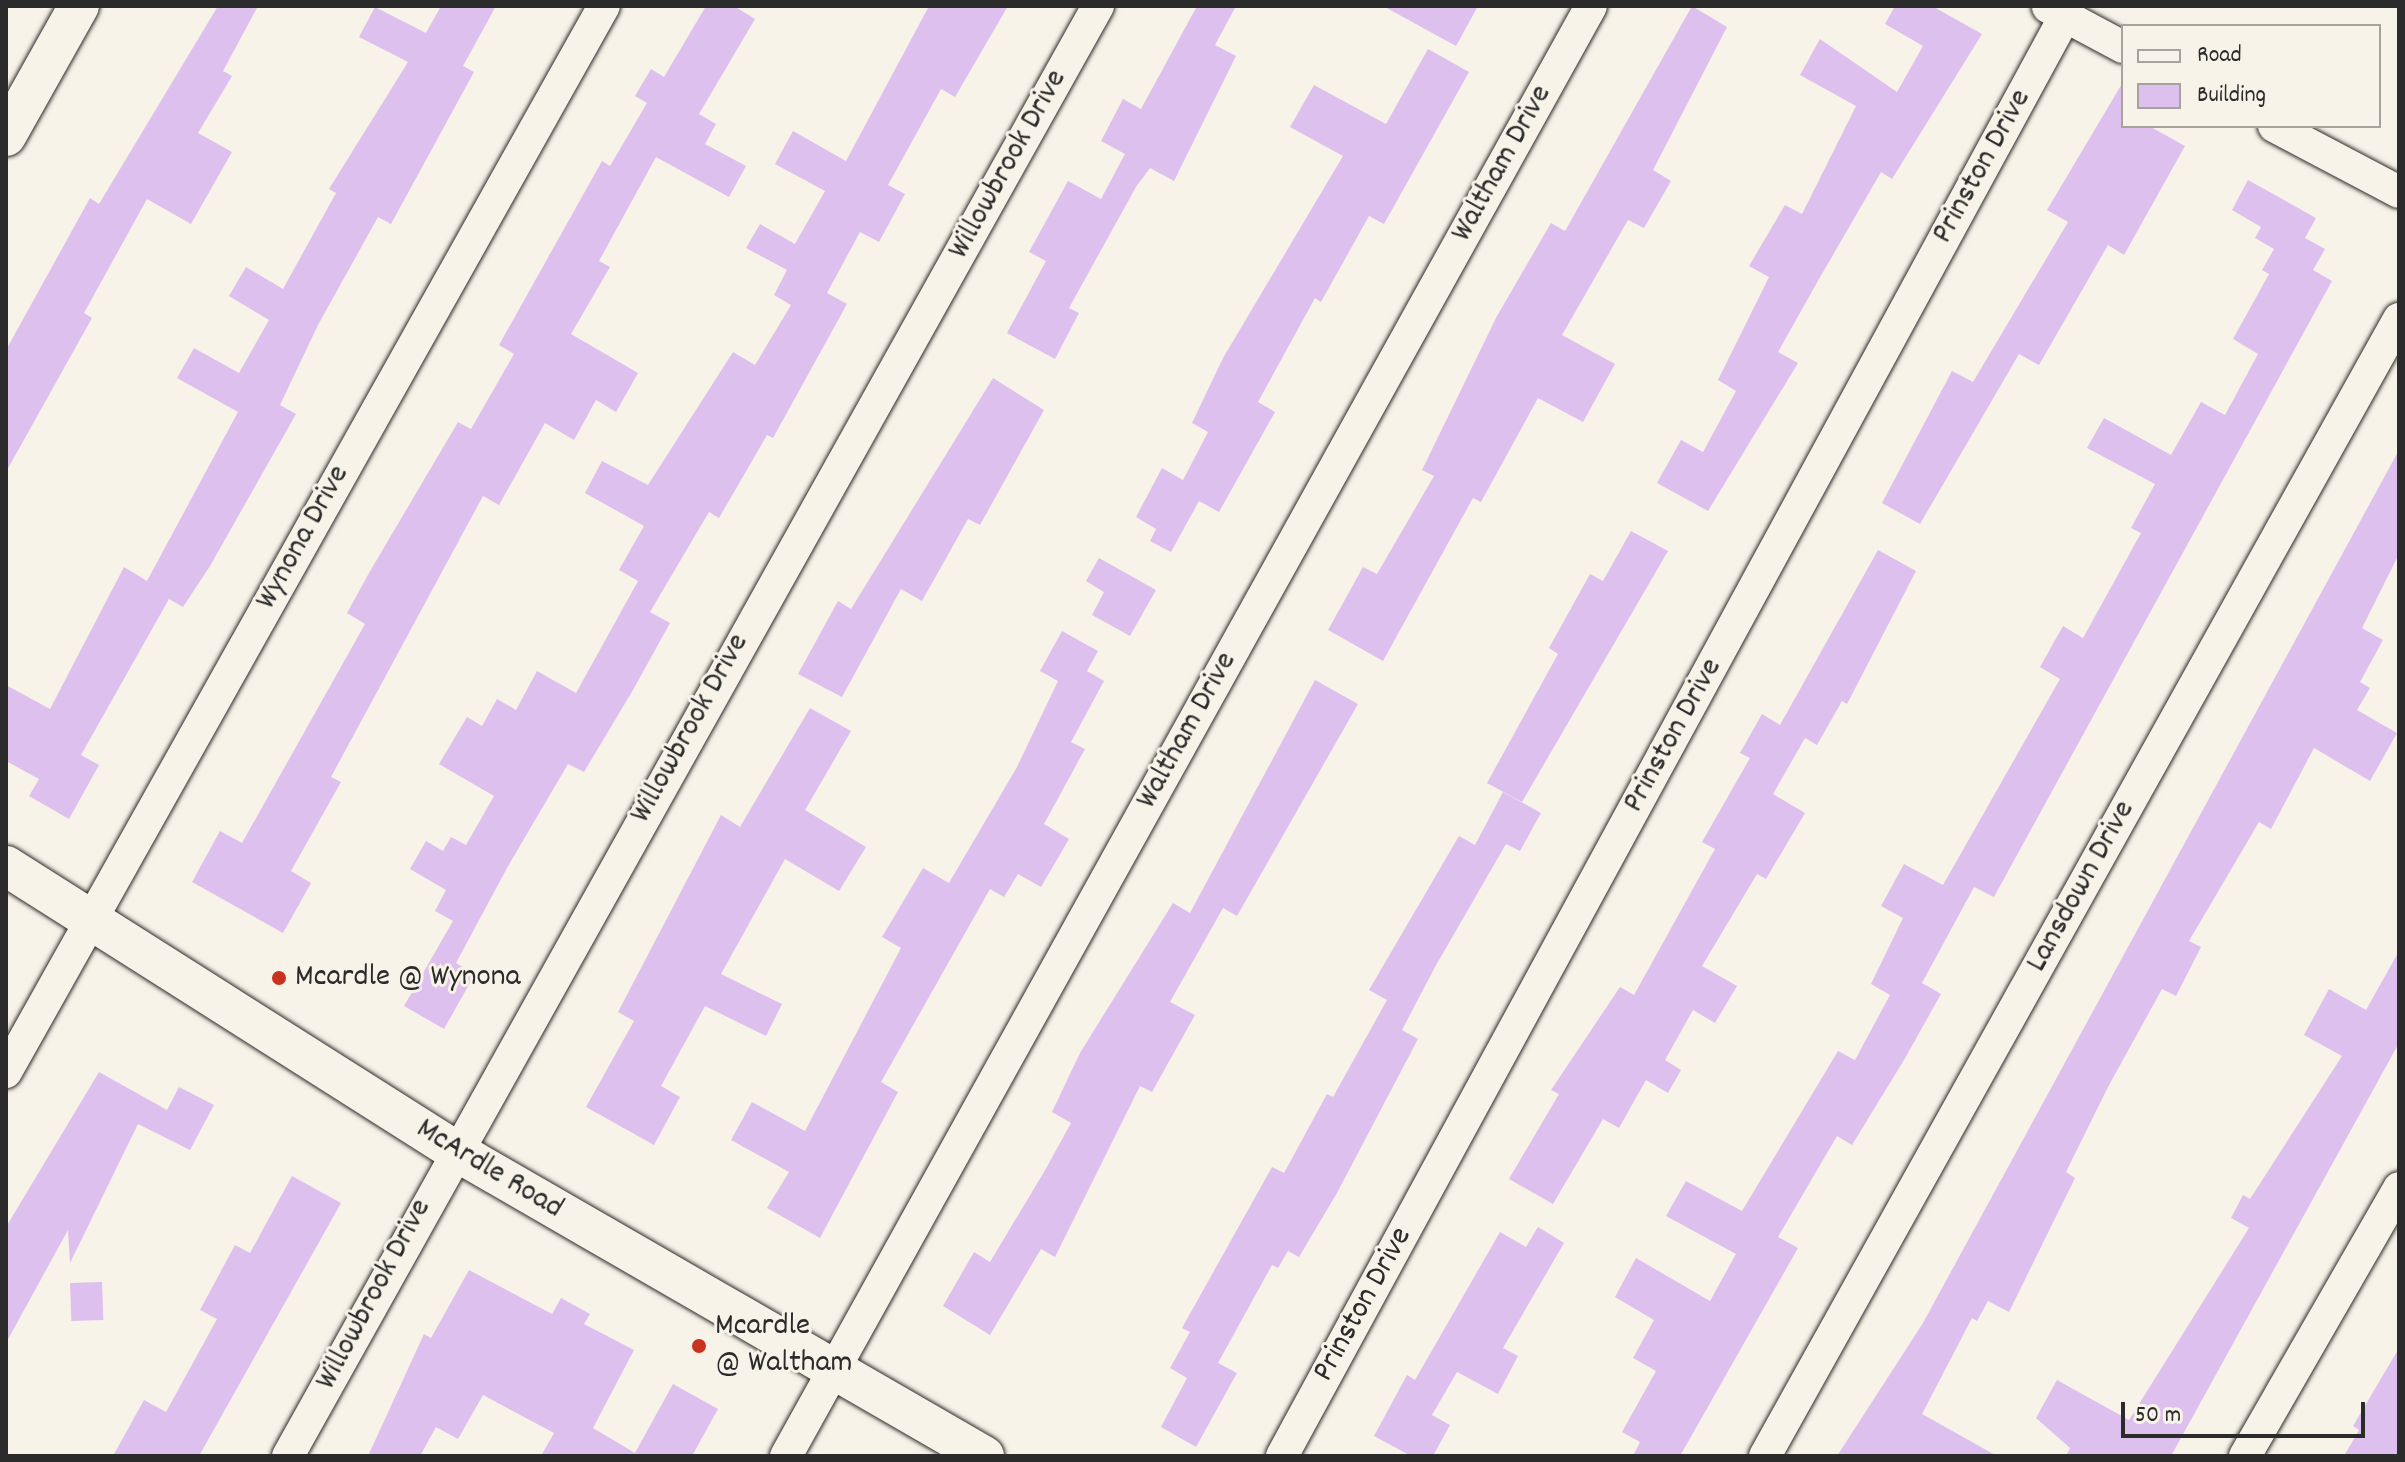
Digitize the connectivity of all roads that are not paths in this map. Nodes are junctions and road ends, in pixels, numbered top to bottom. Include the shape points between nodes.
1 (79, 6) edge
2 (604, 6) edge
3 (1098, 6) edge
4 (1591, 6) edge
5 (2056, 11) edge
6 (2121, 46) edge
7 (2278, 128) edge
8 (6, 136) edge
9 (2399, 192) edge
10 (2399, 319) edge
11 (6, 866) edge
12 (91, 917) junction
13 (6, 1072) edge
14 (454, 1150) junction
15 (2399, 1188) edge
16 (833, 1373) junction
17 (288, 1456) edge
18 (786, 1456) edge
19 (984, 1456) edge
20 (1282, 1456) edge
21 (1765, 1456) edge
22 (2245, 1456) edge

1 - 8 main road
2 - 12 street, Wynona Drive
3 - 14 street, Willowbrook Drive
4 - 16 street, Waltham Drive
5 - 6 street
5 - 20 street, Prinston Drive
7 - 9 street
10 - 21 street, Lansdown Drive
11 - 12 main road, McArdle Road
12 - 13 street, Wynona Drive
12 - 14 main road, McArdle Road
14 - 16 main road, McArdle Road
14 - 17 street, Willowbrook Drive
15 - 22 street
16 - 18 street, Waltham Drive
16 - 19 main road, McArdle Road

